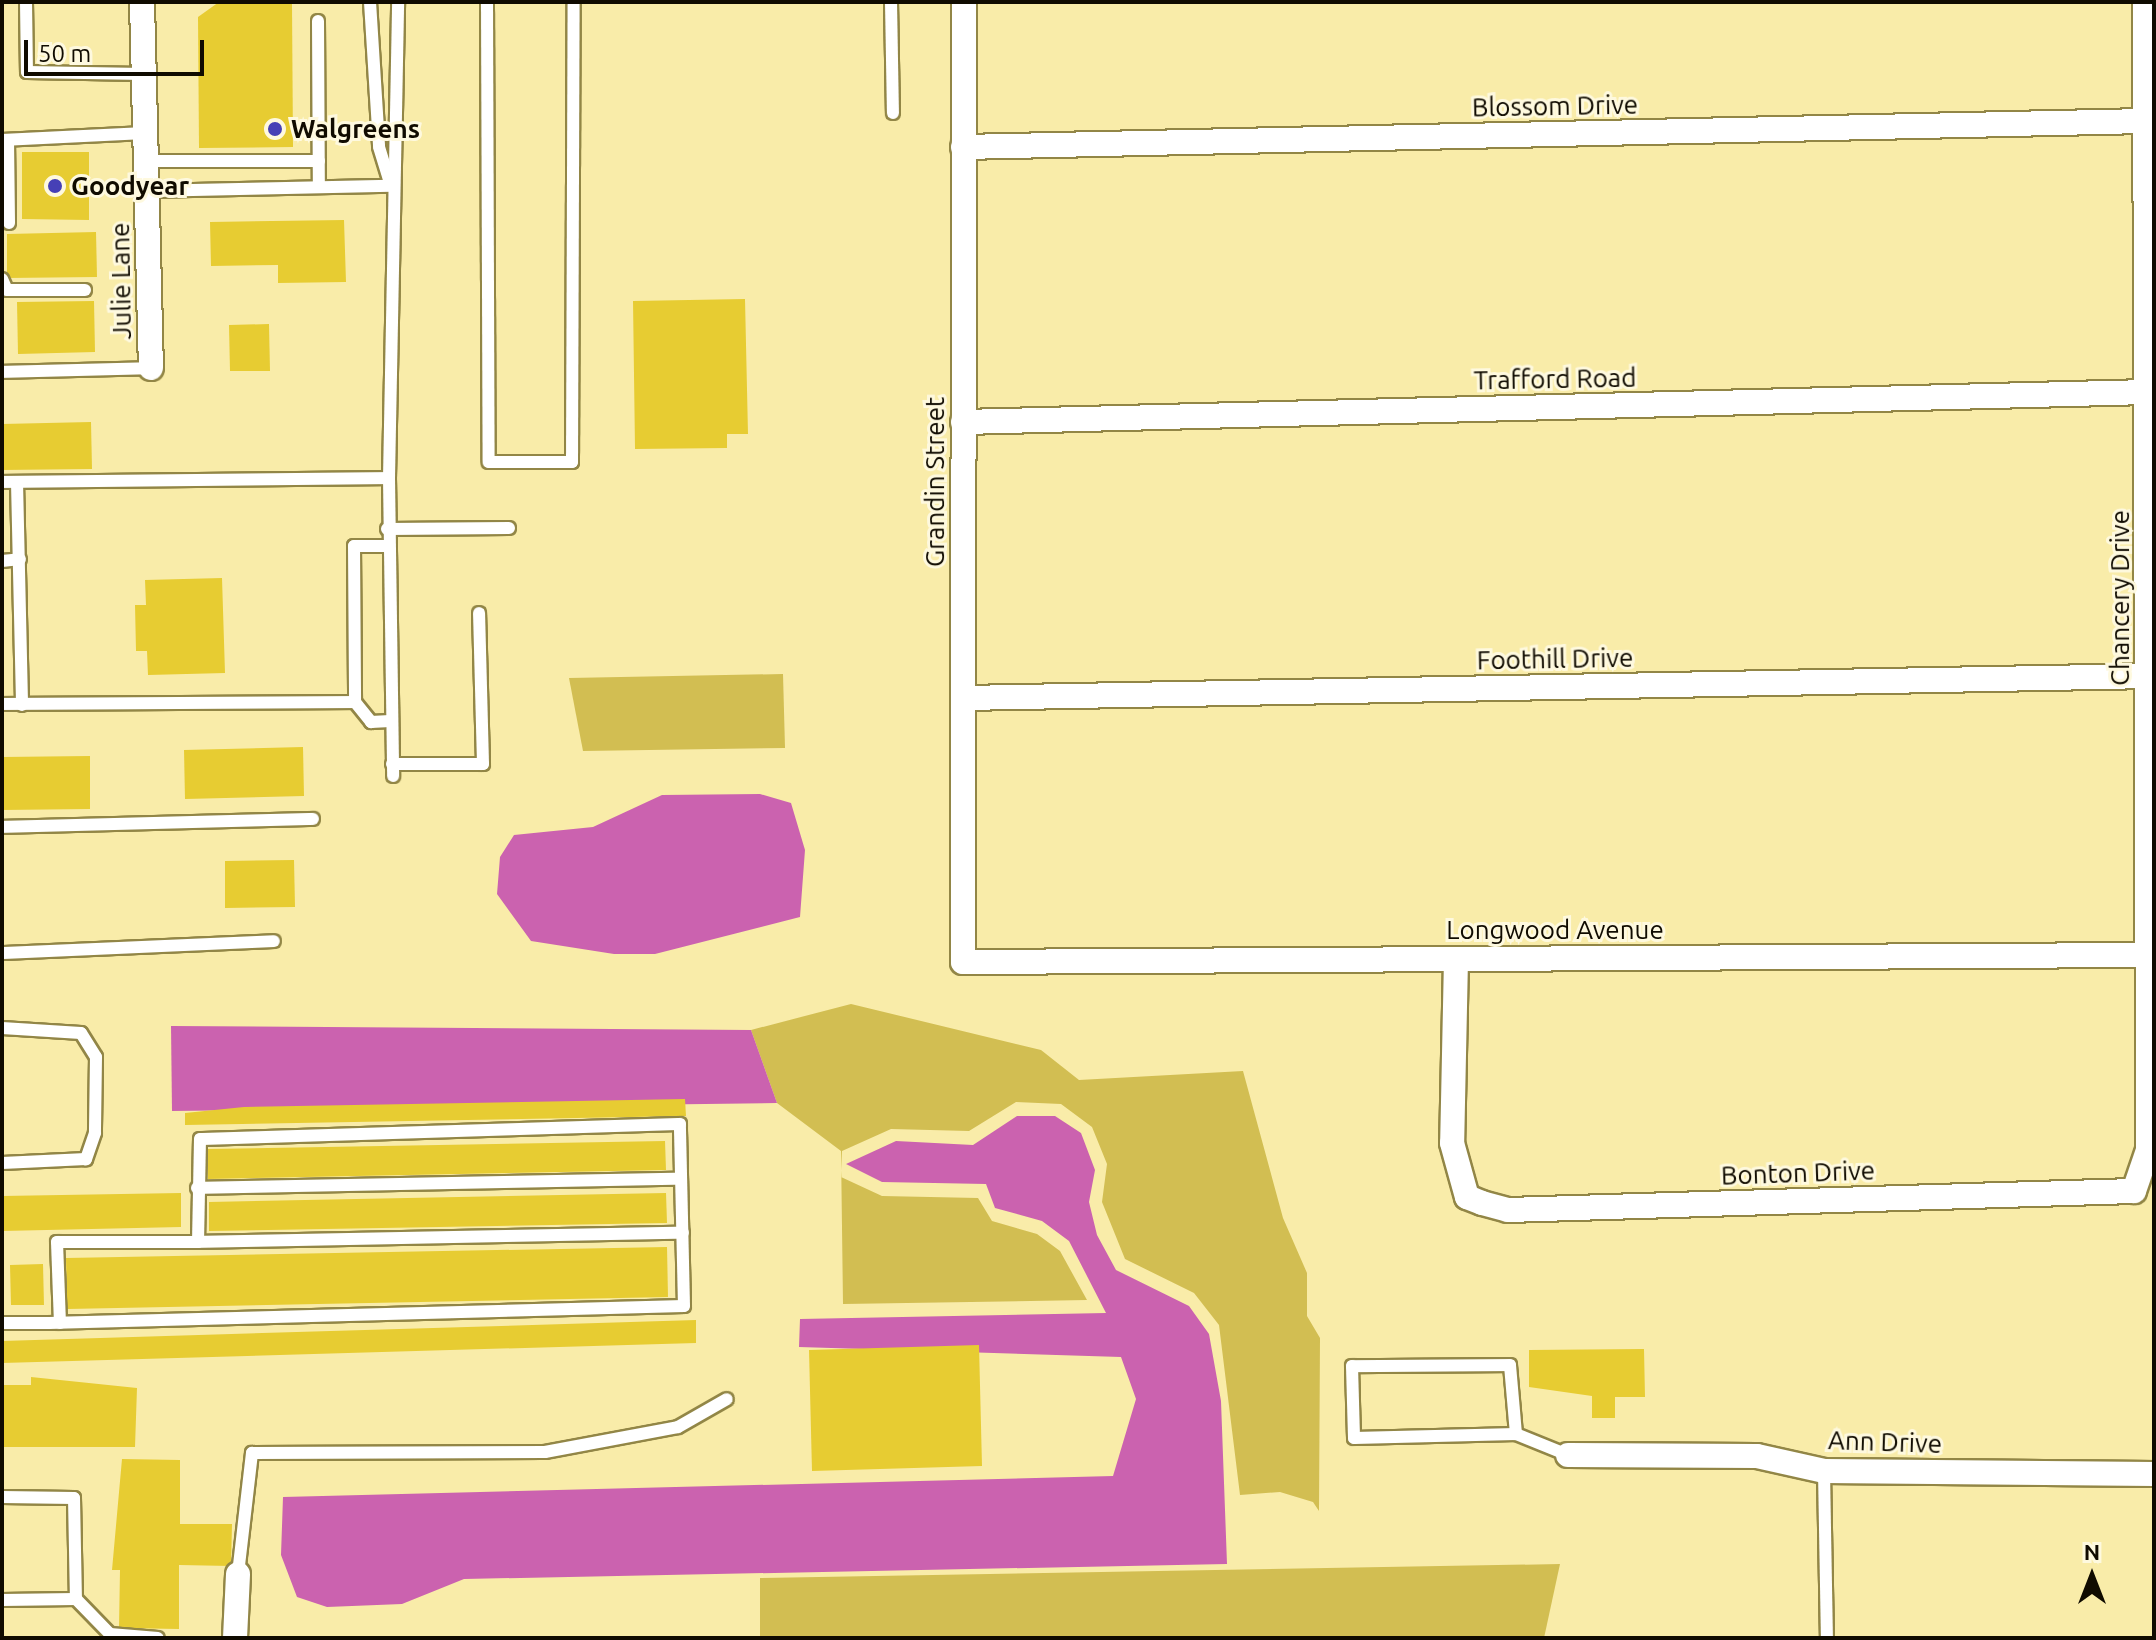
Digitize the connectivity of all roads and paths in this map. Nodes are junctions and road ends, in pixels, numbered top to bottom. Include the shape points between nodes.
1 (26, 2) edge
2 (142, 2) edge
3 (370, 2) edge
4 (398, 2) edge
5 (487, 2) edge
6 (574, 2) edge
7 (891, 2) edge
8 (964, 2) edge
9 (2145, 2) edge
10 (318, 21) dead end
11 (143, 74) junction
12 (893, 113) dead end
13 (2147, 121) junction
14 (145, 133) junction
15 (5, 140) edge
16 (963, 147) junction
17 (146, 161) junction
18 (319, 161) junction
19 (391, 186) junction
20 (319, 187) junction
21 (146, 191) junction
22 (9, 223) dead end
23 (2, 279) edge
24 (85, 290) dead end
25 (151, 368) joint
26 (2, 372) edge
27 (2148, 392) junction
28 (963, 422) junction
29 (389, 478) junction
30 (2, 482) edge
31 (17, 482) junction
32 (509, 528) dead end
33 (387, 529) junction
34 (387, 546) junction
35 (20, 559) junction
36 (2, 561) edge
37 (479, 613) dead end
38 (2148, 676) junction
39 (963, 698) junction
40 (355, 702) junction
41 (2, 704) edge
42 (22, 705) junction
43 (390, 721) junction
44 (313, 819) dead end
45 (2, 827) edge
46 (274, 941) dead end
47 (2, 953) edge
48 (2148, 955) junction
49 (1456, 959) junction
50 (963, 962) joint
51 (2, 1028) edge
52 (2, 1163) edge
53 (681, 1179) junction
54 (197, 1188) junction
55 (2134, 1191) joint
56 (683, 1233) junction
57 (198, 1242) junction
58 (2, 1323) edge
59 (60, 1323) junction
60 (727, 1399) dead end
61 (1516, 1434) junction
62 (1568, 1455) joint
63 (1824, 1471) junction
64 (2154, 1474) edge
65 (2, 1497) edge
66 (238, 1574) joint
67 (76, 1599) junction
68 (2, 1600) edge
69 (158, 1638) edge
70 (235, 1638) edge
71 (1827, 1638) edge

1 - 11 lane via 27,72
2 - 11 street, Julie Lane
3 - 19 lane via 379,147
4 - 19 lane via 400,140
5 - 6 lane via 489,462 572,462
7 - 12 lane
8 - 16 street, Grandin Street
9 - 13 street, Chancery Drive
10 - 18 lane
11 - 14 street, Julie Lane
13 - 16 street, Blossom Drive
13 - 27 street, Chancery Drive
14 - 15 lane
14 - 17 street, Julie Lane
15 - 22 lane
16 - 28 street, Grandin Street
17 - 18 lane
17 - 21 street, Julie Lane
18 - 20 lane
19 - 20 lane
19 - 29 lane
20 - 21 lane
21 - 25 street, Julie Lane
23 - 24 lane via 7,290
25 - 26 lane
27 - 28 street, Trafford Road
27 - 38 street, Chancery Drive
28 - 39 street, Grandin Street
29 - 31 lane
29 - 33 lane
30 - 31 lane
31 - 35 lane
32 - 33 lane
33 - 34 lane
34 - 40 lane via 354,546
34 - 43 lane
35 - 36 lane
35 - 42 lane
37 - 43 lane via 483,764 393,770
38 - 39 street, Foothill Drive
38 - 48 street, Chancery Drive
39 - 50 street, Grandin Street
40 - 42 lane
40 - 43 lane via 371,722
41 - 42 lane
44 - 45 lane
46 - 47 lane
48 - 49 street, Longwood Avenue
48 - 55 street, Chancery Drive via 2148,1150
49 - 50 street, Longwood Avenue
49 - 55 street, Bonton Drive via 1452,1143 1467,1197 1508,1210
51 - 52 lane via 81,1033 96,1057 95,1133 86,1159
53 - 54 lane
53 - 54 lane via 680,1124 210,1136 197,1146
53 - 56 lane
54 - 57 lane
56 - 57 lane
56 - 59 lane via 684,1306
57 - 59 lane via 57,1242
58 - 59 lane
60 - 66 lane via 678,1427 545,1452 252,1453 245,1463
61 - 61 lane via 1354,1438 1352,1366 1510,1365
61 - 62 lane
62 - 63 street, Ann Drive via 1757,1456
63 - 64 street, Ann Drive
63 - 71 lane
65 - 67 lane via 74,1498
66 - 70 street
67 - 68 lane
67 - 69 lane via 110,1634

